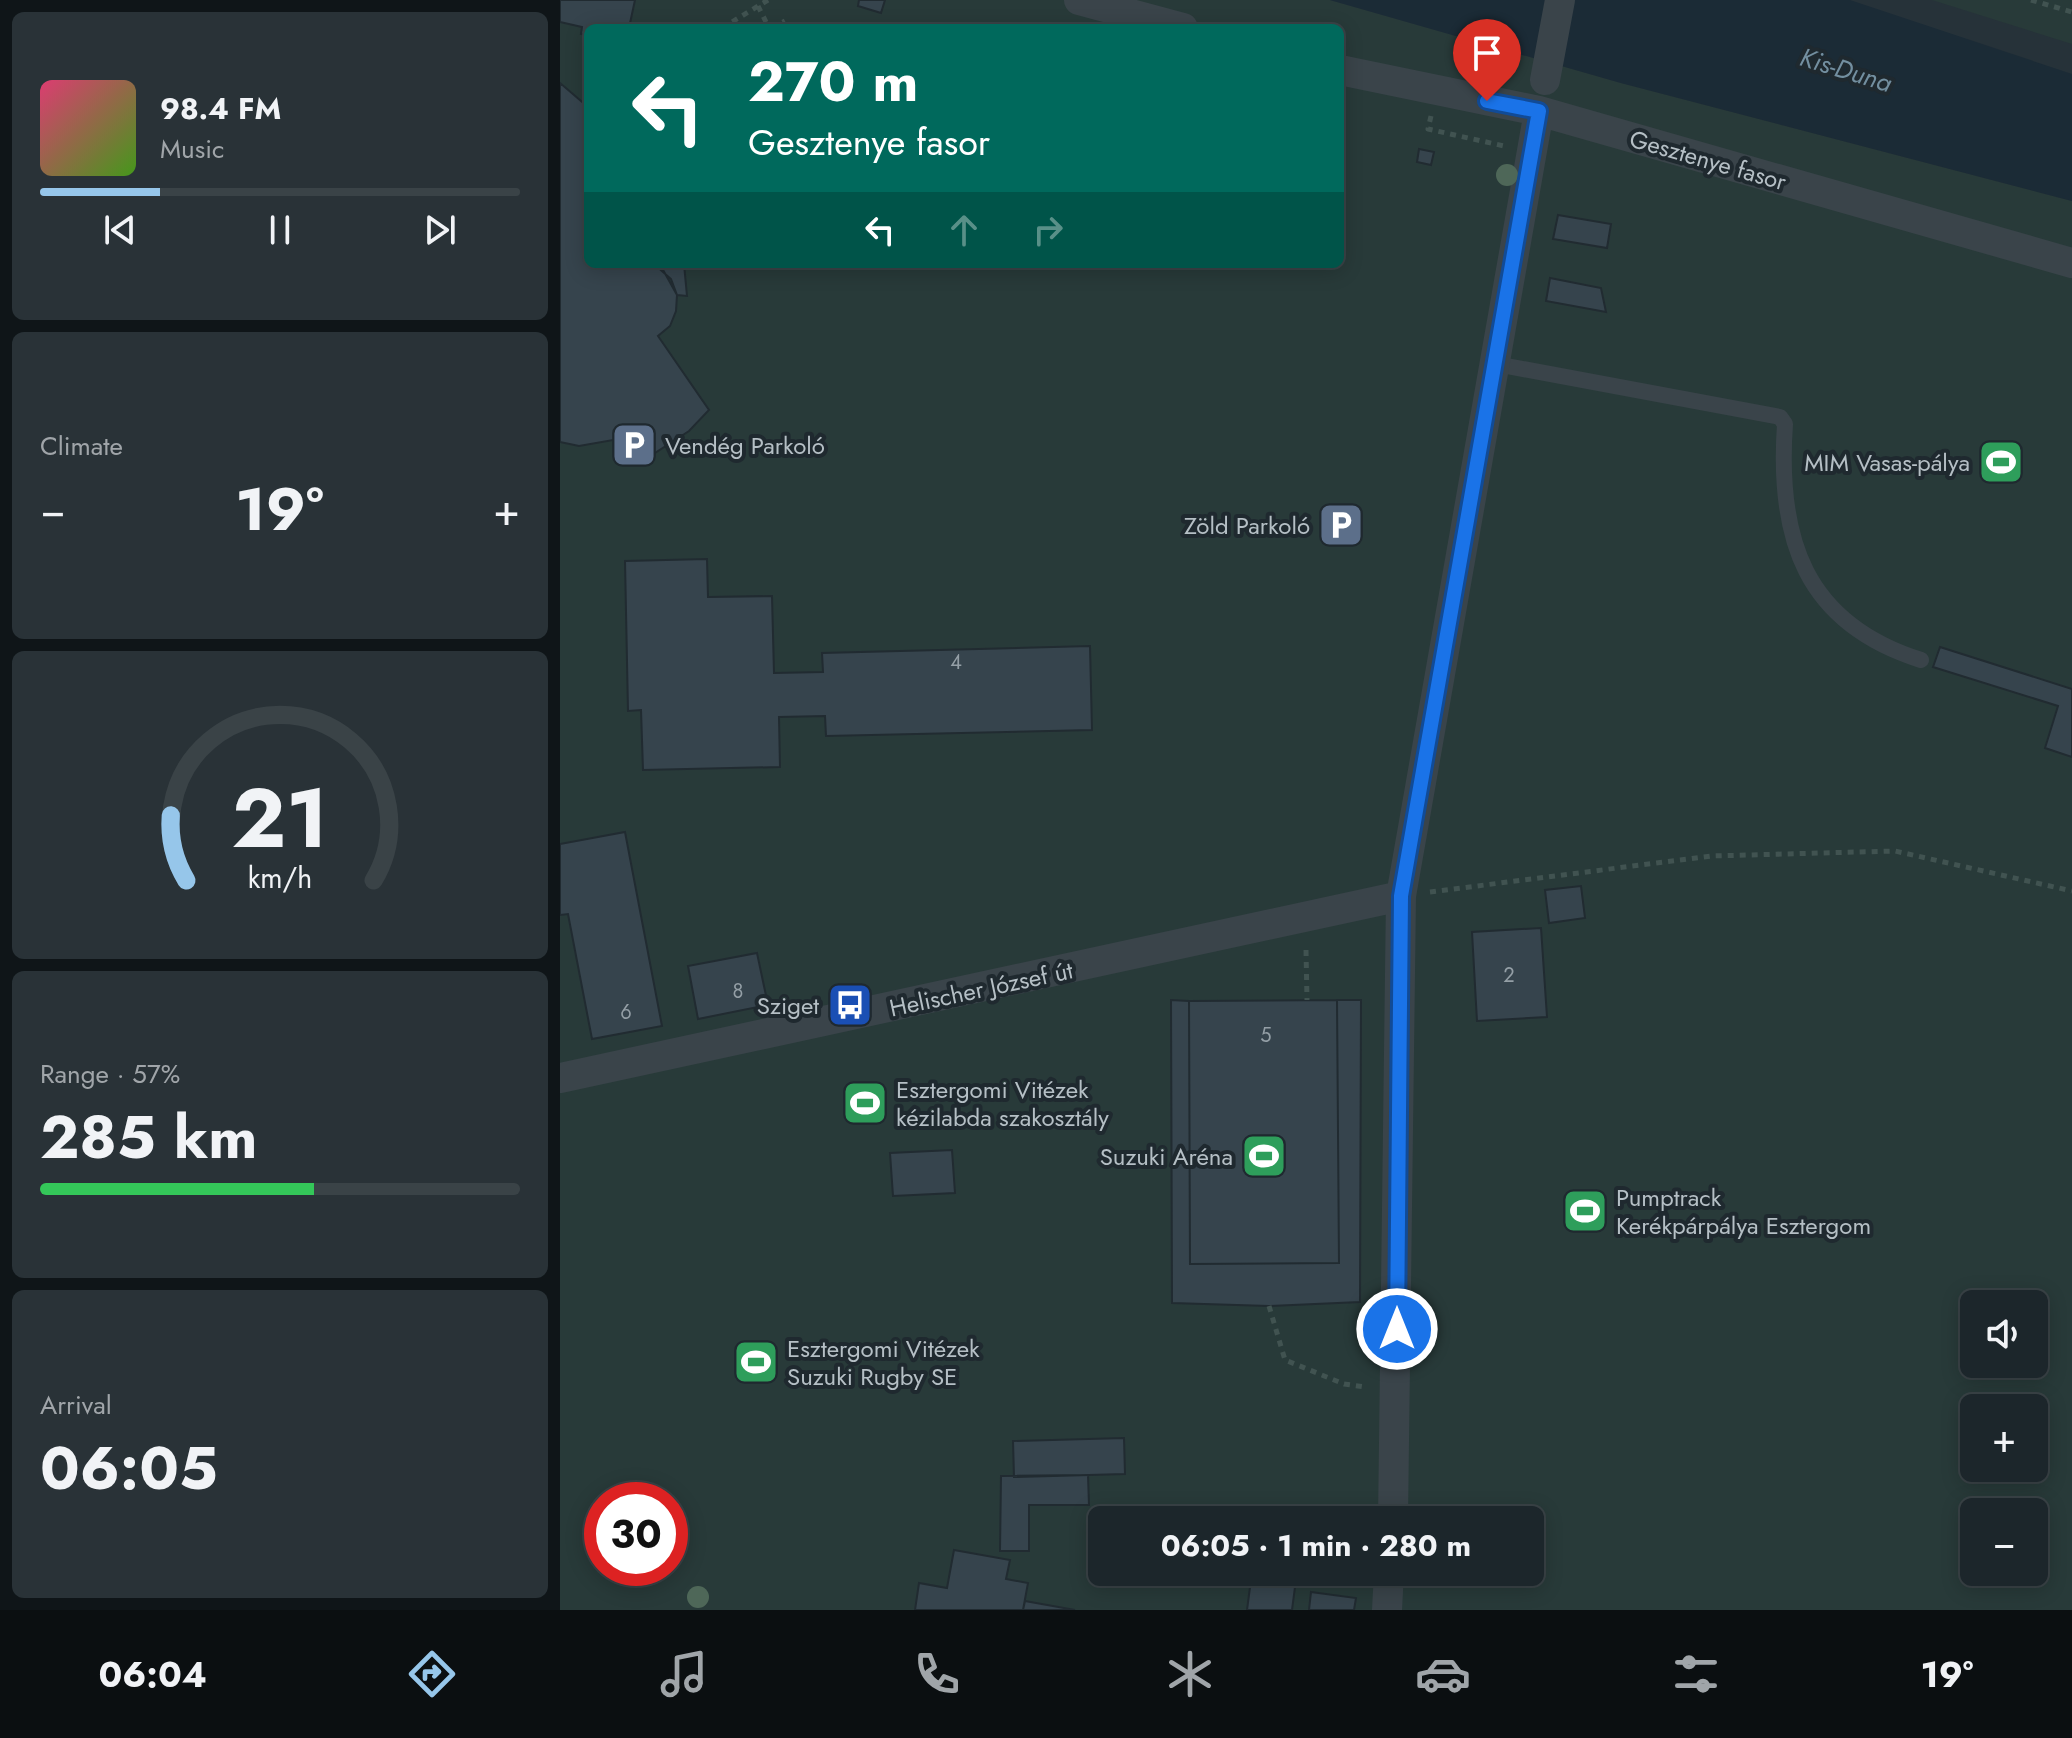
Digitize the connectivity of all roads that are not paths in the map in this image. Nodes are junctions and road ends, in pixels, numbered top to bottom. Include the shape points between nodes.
1 (1079, 0) edge
2 (1560, 0) edge
3 (1168, 24) edge
4 (1344, 71) edge
5 (1545, 80) dead end
6 (1539, 111) junction
7 (2072, 263) edge
8 (1496, 364) junction
9 (1921, 660) dead end
10 (1401, 896) junction
11 (560, 1078) edge
12 (1393, 1506) edge
13 (1388, 1586) edge
14 (1387, 1610) edge

1 - 3 street
2 - 5 street
4 - 6 street, Gesztenye fasor
6 - 7 street, Gesztenye fasor
6 - 8 street
8 - 9 lane via 1780,417 1785,424 1782,464 1793,536 1816,589 1867,639
8 - 10 street
10 - 11 street, Helischer József út
10 - 12 street
13 - 14 street

